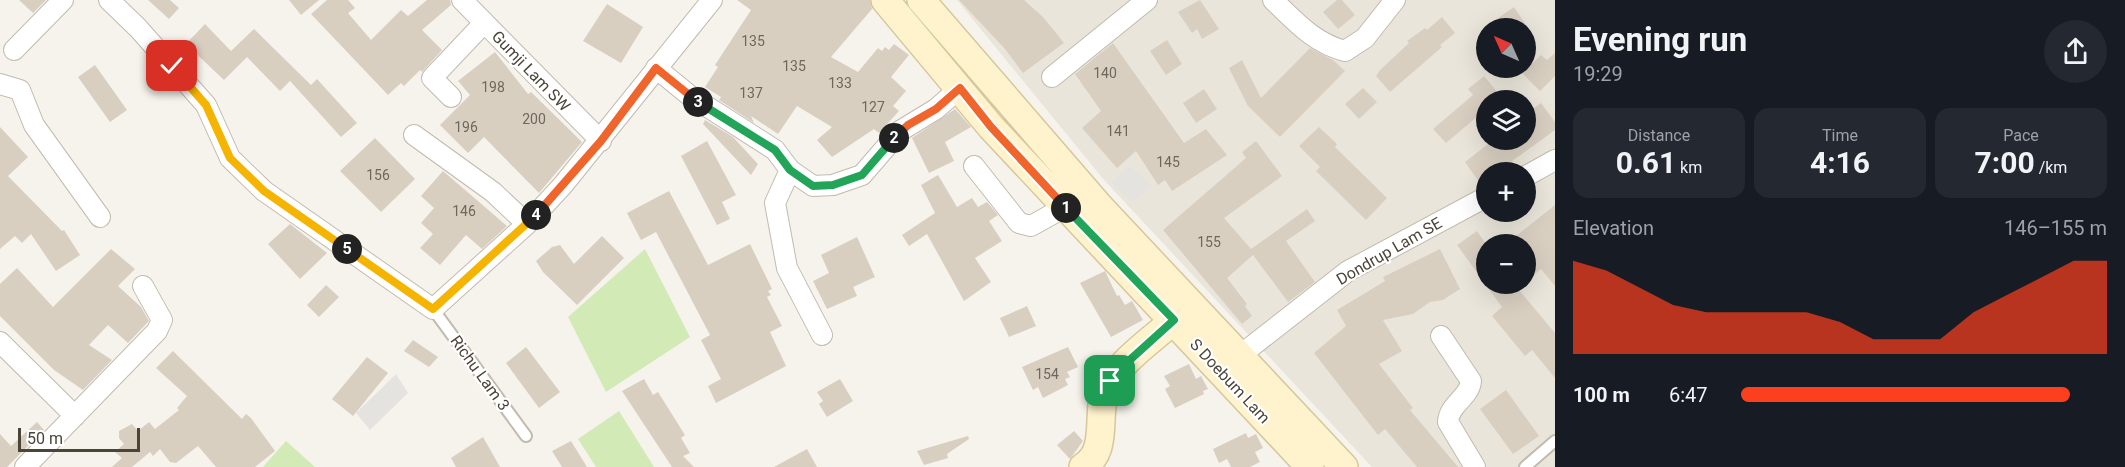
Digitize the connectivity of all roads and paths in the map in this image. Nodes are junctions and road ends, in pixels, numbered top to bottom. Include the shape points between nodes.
1 (63, 0) edge
2 (108, 0) edge
3 (462, 0) edge
4 (712, 0) edge
5 (885, 0) edge
6 (921, 0) edge
7 (1147, 0) edge
8 (1273, 0) edge
9 (1395, 0) edge
10 (484, 23) junction
11 (14, 50) dead end
12 (656, 68) junction
13 (1052, 77) dead end
14 (0, 84) edge
15 (960, 88) junction
16 (452, 97) dead end
17 (414, 135) dead end
18 (601, 141) junction
19 (1555, 160) edge
20 (974, 166) dead end
21 (790, 170) junction
22 (1536, 170) edge
23 (1476, 202) edge
24 (1065, 207) junction
25 (100, 217) dead end
26 (527, 224) junction
27 (143, 286) dead end
28 (433, 309) junction
29 (1174, 320) junction
30 (822, 335) dead end
31 (1441, 336) dead end
32 (0, 342) edge
33 (1238, 357) junction
34 (75, 416) junction
35 (526, 436) dead end
36 (1555, 441) edge
37 (25, 467) edge
38 (1083, 467) edge
39 (1310, 467) edge
40 (1344, 467) edge
41 (1475, 467) edge
42 (1526, 467) edge

1 - 11 street
2 - 28 street via 138,27 206,105 230,158 264,191
3 - 10 street, Gumji Lam SW
4 - 12 street via 685,26
5 - 15 main road, S Doebum Lam
6 - 33 main road, S Doebum Lam via 1100,207
7 - 13 street
8 - 9 street via 1308,33 1329,47 1345,51 1365,38
10 - 16 street via 432,78
10 - 18 street, Gumji Lam SW
12 - 18 street
12 - 21 street via 688,96 775,150
14 - 25 street via 20,90 34,125
15 - 21 street via 936,109 900,131 862,175 833,185 813,186
15 - 24 main road, S Doebum Lam
17 - 26 street via 493,192
18 - 26 street
19 - 22 street
20 - 24 street via 1018,222 1031,226
21 - 30 street via 775,203 787,268
23 - 33 street, Dondrup Lam SE via 1348,271
24 - 29 main road, S Doebum Lam
26 - 28 street
27 - 34 street via 162,320 157,331
28 - 35 lane, Richu Lam 3
29 - 38 main road via 1110,381 1104,393 1098,448
29 - 39 main road, S Doebum Lam
31 - 41 street via 1471,381 1468,391 1448,413 1448,422
32 - 34 street
33 - 40 main road, S Doebum Lam
34 - 37 street
36 - 42 lane

